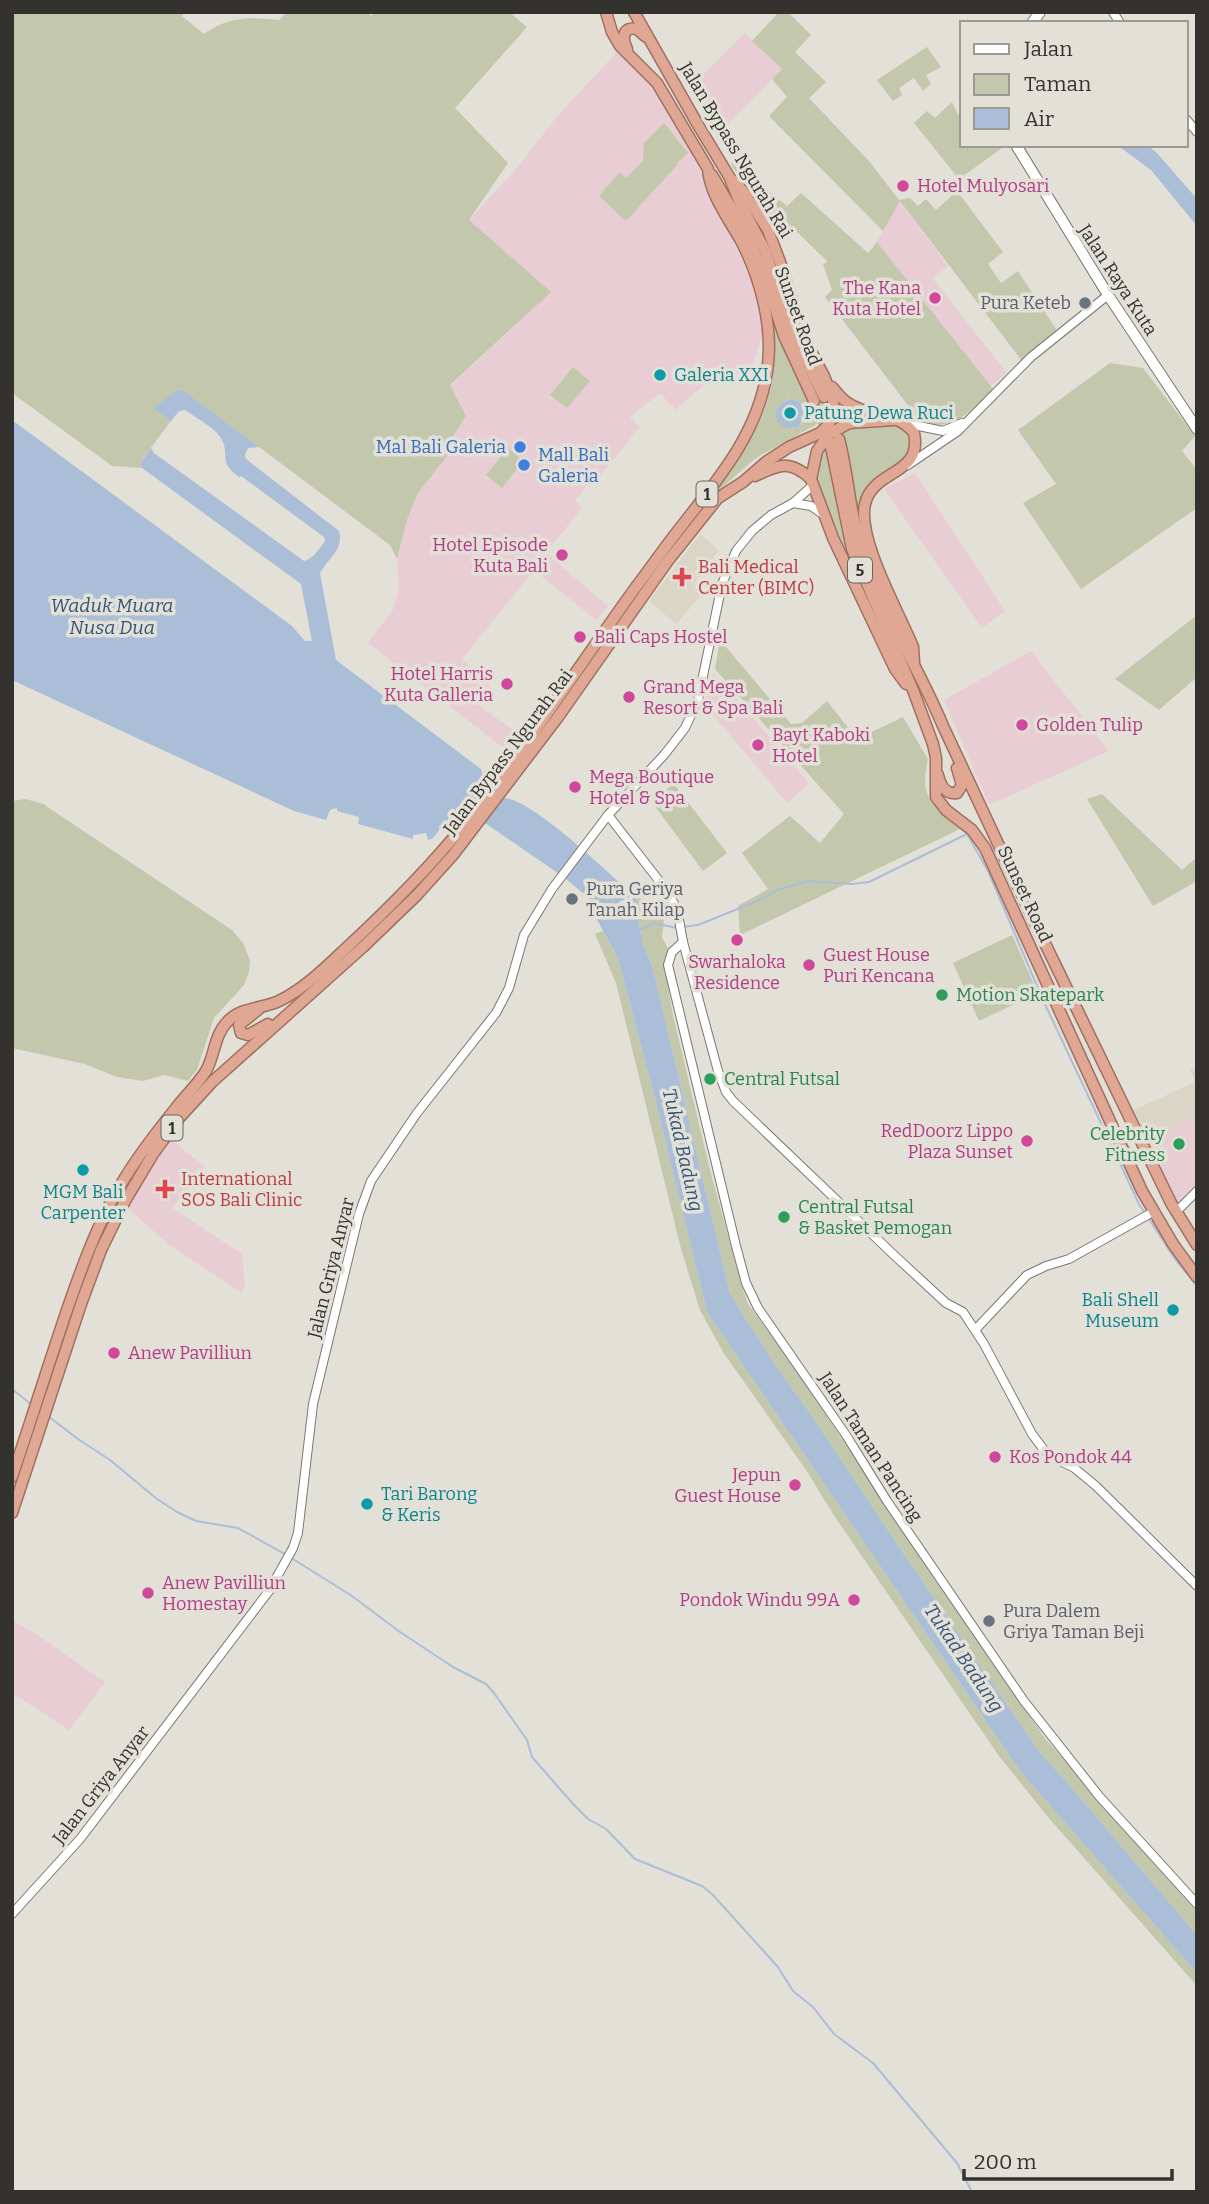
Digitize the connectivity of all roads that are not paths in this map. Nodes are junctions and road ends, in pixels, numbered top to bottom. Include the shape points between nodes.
1 (606, 12) edge
2 (634, 12) edge
3 (653, 44) junction
4 (634, 61) junction
5 (1018, 147) edge
6 (708, 169) junction
7 (730, 178) junction
8 (1108, 295) junction
9 (824, 376) junction
10 (970, 418) junction
11 (900, 422) junction
12 (1197, 429) edge
13 (901, 470) junction
14 (743, 482) junction
15 (811, 482) junction
16 (793, 503) junction
17 (824, 515) junction
18 (913, 665) junction
19 (913, 690) junction
20 (949, 738) junction
21 (936, 758) junction
22 (504, 782) junction
23 (608, 814) junction
24 (466, 832) junction
25 (683, 942) junction
26 (297, 1006) junction
27 (260, 1009) junction
28 (1082, 1016) junction
29 (1063, 1022) junction
30 (1197, 1191) edge
31 (1153, 1212) junction
32 (1176, 1212) junction
33 (1197, 1245) edge
34 (1197, 1276) edge
35 (976, 1329) junction
36 (50, 1378) junction
37 (12, 1477) edge
38 (12, 1513) edge
39 (1197, 1586) edge
40 (1197, 1904) edge
41 (12, 1914) edge

1 - 4 highway, Jalan Bypass Ngurah Rai via 620,46
2 - 3 highway, Jalan Bypass Ngurah Rai
3 - 4 highway via 637,29 626,31 623,39
3 - 7 highway, Jalan Bypass Ngurah Rai
4 - 6 highway, Jalan Bypass Ngurah Rai via 665,94
5 - 8 main road, Jalan Raya Kuta
6 - 7 highway, Sunset Road via 749,238 789,349 819,399 765,250
6 - 22 highway, Jalan Bypass Ngurah Rai / 1 via 711,186 748,256 765,312 769,359 757,411 733,458 633,592
7 - 9 highway, Jalan Bypass Ngurah Rai / 1 via 768,230 803,336
8 - 10 street via 1031,357
8 - 12 main road, Jalan Raya Kuta
9 - 11 highway via 848,404
9 - 14 highway, Jalan Bypass Ngurah Rai / 1 via 835,407 828,425 766,462
10 - 11 street via 943,431
10 - 13 street via 947,440
11 - 13 highway via 914,433 915,443 913,455
11 - 15 highway via 857,422 836,429 817,451
13 - 18 highway via 878,482 864,507 878,566 913,647
14 - 15 highway via 784,465 795,467
14 - 22 highway, Jalan Bypass Ngurah Rai / 1 via 718,498 667,562 558,717
15 - 16 street, Jalan Griya Anyar
15 - 17 highway
16 - 17 street via 811,506
16 - 23 street, Jalan Griya Anyar via 762,523 736,551 722,584 695,707 685,729
17 - 19 highway via 895,669
18 - 19 highway, Sunset Road / 5 via 863,555 835,441 852,549
18 - 20 highway, Sunset Road / 5
19 - 21 highway, Sunset Road / 5
20 - 21 highway via 962,785 957,793 943,788
20 - 28 highway, Sunset Road / 5
21 - 29 highway, Sunset Road / 5 via 936,797 985,848
22 - 24 highway, Jalan Bypass Ngurah Rai / 1
23 - 25 street via 672,898
23 - 41 street, Jalan Griya Anyar via 524,934 509,988 496,1013 404,1131 366,1192 313,1404 300,1524 289,1555 269,1591 109,1803
24 - 26 highway, Jalan Bypass Ngurah Rai / 1 via 417,895
24 - 27 highway, Jalan Bypass Ngurah Rai / 1 via 343,951 293,993
25 - 35 street via 726,1092
25 - 40 street, Jalan Taman Pancing via 672,952 668,965 736,1247 758,1308 1024,1700 1092,1788
26 - 27 highway via 258,1030 242,1034 239,1025
26 - 36 highway, Jalan Bypass Ngurah Rai / 1 via 212,1082 153,1154 101,1250
27 - 36 highway, Jalan Bypass Ngurah Rai / 1 via 245,1010 225,1023 205,1073 145,1146 113,1198 90,1249
28 - 29 highway
28 - 32 highway, Sunset Road / 5
29 - 31 highway, Sunset Road / 5
30 - 32 street
31 - 34 highway, Sunset Road / 5
31 - 35 street via 1069,1259 1027,1275
32 - 33 highway, Sunset Road / 5
35 - 39 street via 1032,1434 1051,1457 1073,1467 1096,1486
36 - 37 highway, Jalan Bypass Ngurah Rai / 1
36 - 38 highway, Jalan Bypass Ngurah Rai / 1

